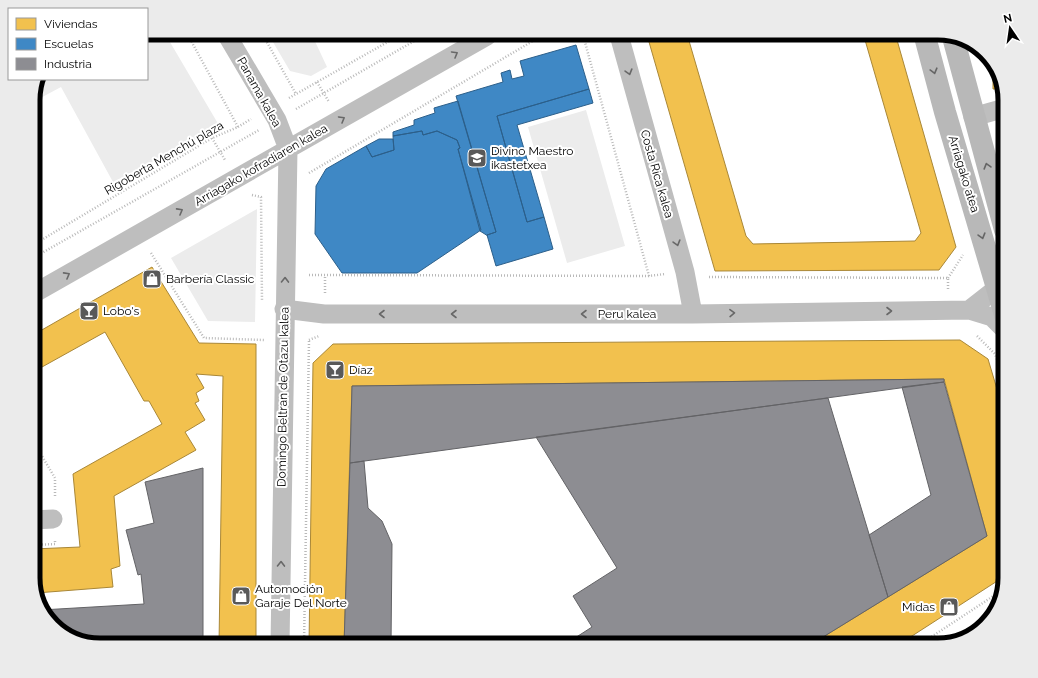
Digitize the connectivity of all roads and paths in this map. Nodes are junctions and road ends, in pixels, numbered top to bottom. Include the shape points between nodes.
1 (191, 40) edge
2 (230, 40) edge
3 (266, 40) edge
4 (391, 40) edge
5 (416, 40) edge
6 (481, 40) edge
7 (535, 40) edge
8 (584, 40) edge
9 (619, 40) edge
10 (926, 40) edge
11 (954, 43) edge
12 (998, 110) edge
13 (973, 117) junction
14 (277, 120) junction
15 (288, 149) junction
16 (306, 175) dead end
17 (246, 193) dead end
18 (998, 205) edge
19 (40, 241) edge
20 (148, 249) dead end
21 (40, 254) edge
22 (998, 271) edge
23 (685, 272) junction
24 (309, 276) dead end
25 (649, 276) junction
26 (998, 284) edge
27 (40, 290) edge
28 (262, 308) dead end
29 (284, 309) junction
30 (969, 310) junction
31 (948, 311) junction
32 (692, 314) junction
33 (998, 323) edge
34 (262, 332) dead end
35 (262, 340) junction
36 (309, 340) dead end
37 (285, 341) junction
38 (262, 348) dead end
39 (53, 519) dead end
40 (40, 520) edge
41 (995, 595) edge
42 (280, 638) edge
43 (304, 638) edge
44 (930, 638) edge

1 - 19 path, Rigoberta Menchú plaza via 238,126 212,138
2 - 14 street, Panama kalea
3 - 4 path via 296,94
5 - 14 path
15 -> 6 street, Arriagako kofradiaren kalea
7 - 16 path
8 - 25 path
9 -> 23 street, Costa Rica kalea
10 -> 22 main road, Arriagako atea via 945,112
11 - 13 main road, Arriagako atea
12 - 13 street
18 -> 13 main road, Arriagako atea
14 - 15 street, Panama kalea
14 - 21 path
27 -> 15 street, Arriagako kofradiaren kalea
29 -> 15 street, Domingo Beltran de Otazu kalea
17 - 28 path via 261,197
20 - 35 path via 204,338
23 - 25 path
23 - 31 path via 705,269 709,278 948,278
23 - 32 street, Costa Rica kalea
24 - 25 path
26 - 30 street via 983,301
32 -> 29 street, Peru kalea via 324,314
29 - 37 street, Domingo Beltran de Otazu kalea
30 - 31 street, Peru kalea
30 - 33 street, Peru kalea via 992,317
32 -> 31 street, Peru kalea
34 - 35 path
35 - 37 path
35 - 38 path
36 - 43 path
42 -> 37 street, Domingo Beltran de Otazu kalea
39 - 40 street
41 - 44 path

